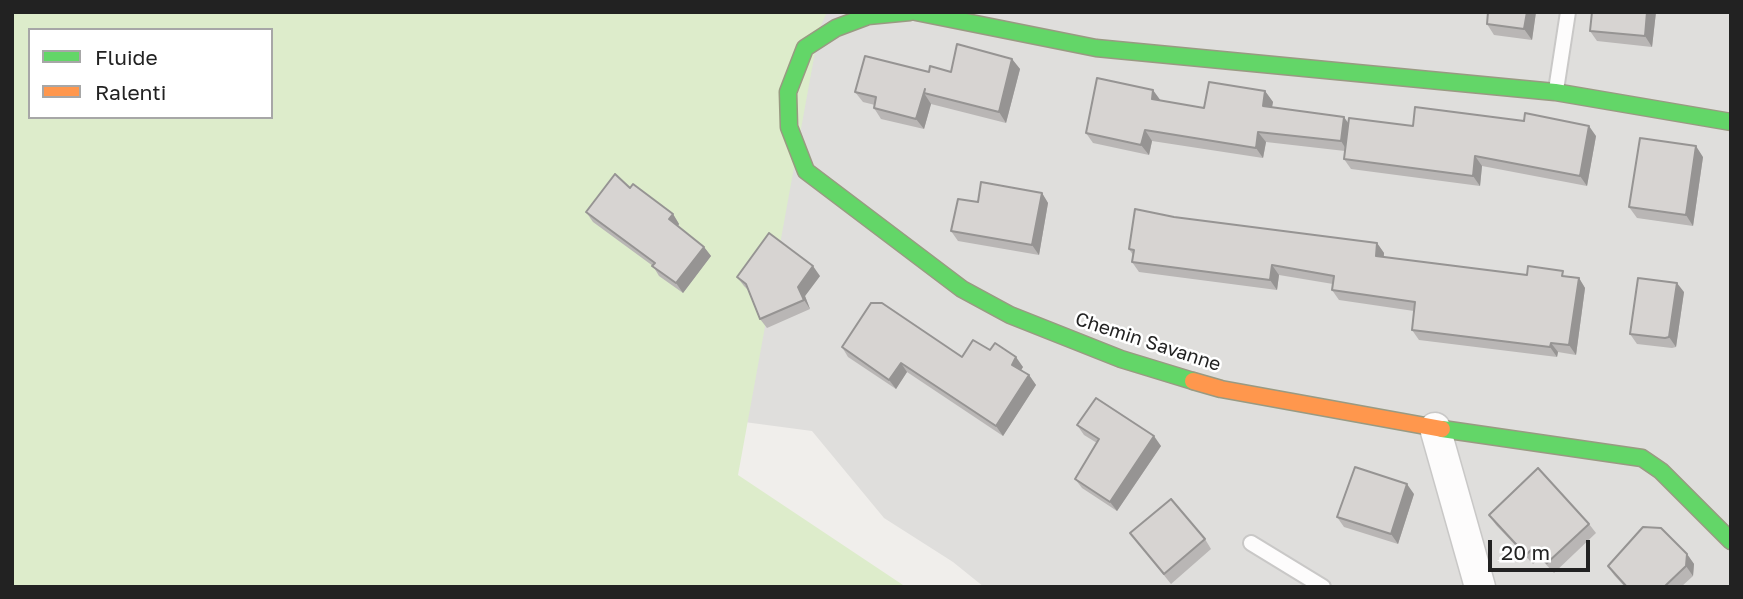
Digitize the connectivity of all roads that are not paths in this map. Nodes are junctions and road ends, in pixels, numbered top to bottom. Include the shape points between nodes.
1 (910, 12) edge
2 (916, 12) edge
3 (1568, 12) edge
4 (1555, 92) junction
5 (1731, 121) edge
6 (1435, 429) junction
7 (1731, 541) edge
8 (1251, 543) dead end
9 (1323, 587) edge
10 (1480, 587) edge

1 - 6 street, Chemin Savanne via 868,16 836,28 805,48 788,92 789,127 806,171 962,289 1010,315 1121,359 1221,389
2 - 4 street via 1096,48
3 - 4 lane
4 - 5 street
6 - 7 street, Chemin Savanne via 1642,458
6 - 10 street
8 - 9 lane

